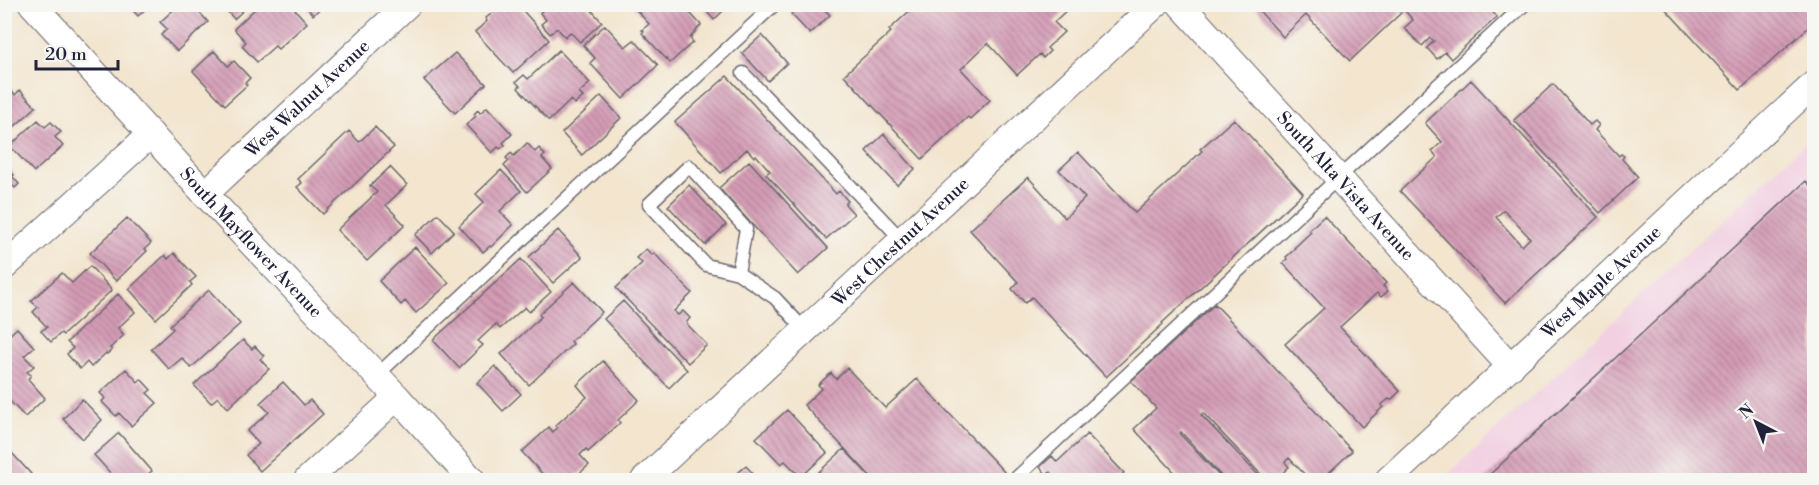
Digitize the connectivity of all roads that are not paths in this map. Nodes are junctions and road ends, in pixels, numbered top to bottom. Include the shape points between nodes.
1 (408, 4) edge
2 (775, 4) edge
3 (1156, 4) edge
4 (1180, 4) edge
5 (1525, 4) edge
6 (37, 6) edge
7 (743, 73) dead end
8 (1815, 84) edge
9 (151, 134) junction
10 (1338, 179) junction
11 (205, 194) junction
12 (902, 240) junction
13 (4, 267) edge
14 (738, 273) junction
15 (805, 330) junction
16 (1511, 367) junction
17 (376, 375) junction
18 (396, 397) junction
19 (307, 480) edge
20 (472, 480) edge
21 (644, 480) edge
22 (1014, 480) edge
23 (1388, 480) edge

1 - 11 street, West Walnut Avenue
2 - 17 lane
3 - 12 street, West Chestnut Avenue
4 - 10 street, South Alta Vista Avenue
5 - 10 lane
6 - 9 street, South Mayflower Avenue
7 - 12 lane
8 - 16 street, West Maple Avenue
9 - 11 street, South Mayflower Avenue
9 - 13 street
10 - 16 street, South Alta Vista Avenue
10 - 22 lane
11 - 17 street, South Mayflower Avenue
12 - 15 street, West Chestnut Avenue
14 - 14 lane via 706,265 649,204 689,166 746,229
14 - 15 lane via 775,298
15 - 21 street, West Chestnut Avenue
16 - 23 street, West Maple Avenue
17 - 18 street, South Mayflower Avenue
18 - 19 street
18 - 20 street, South Mayflower Avenue

